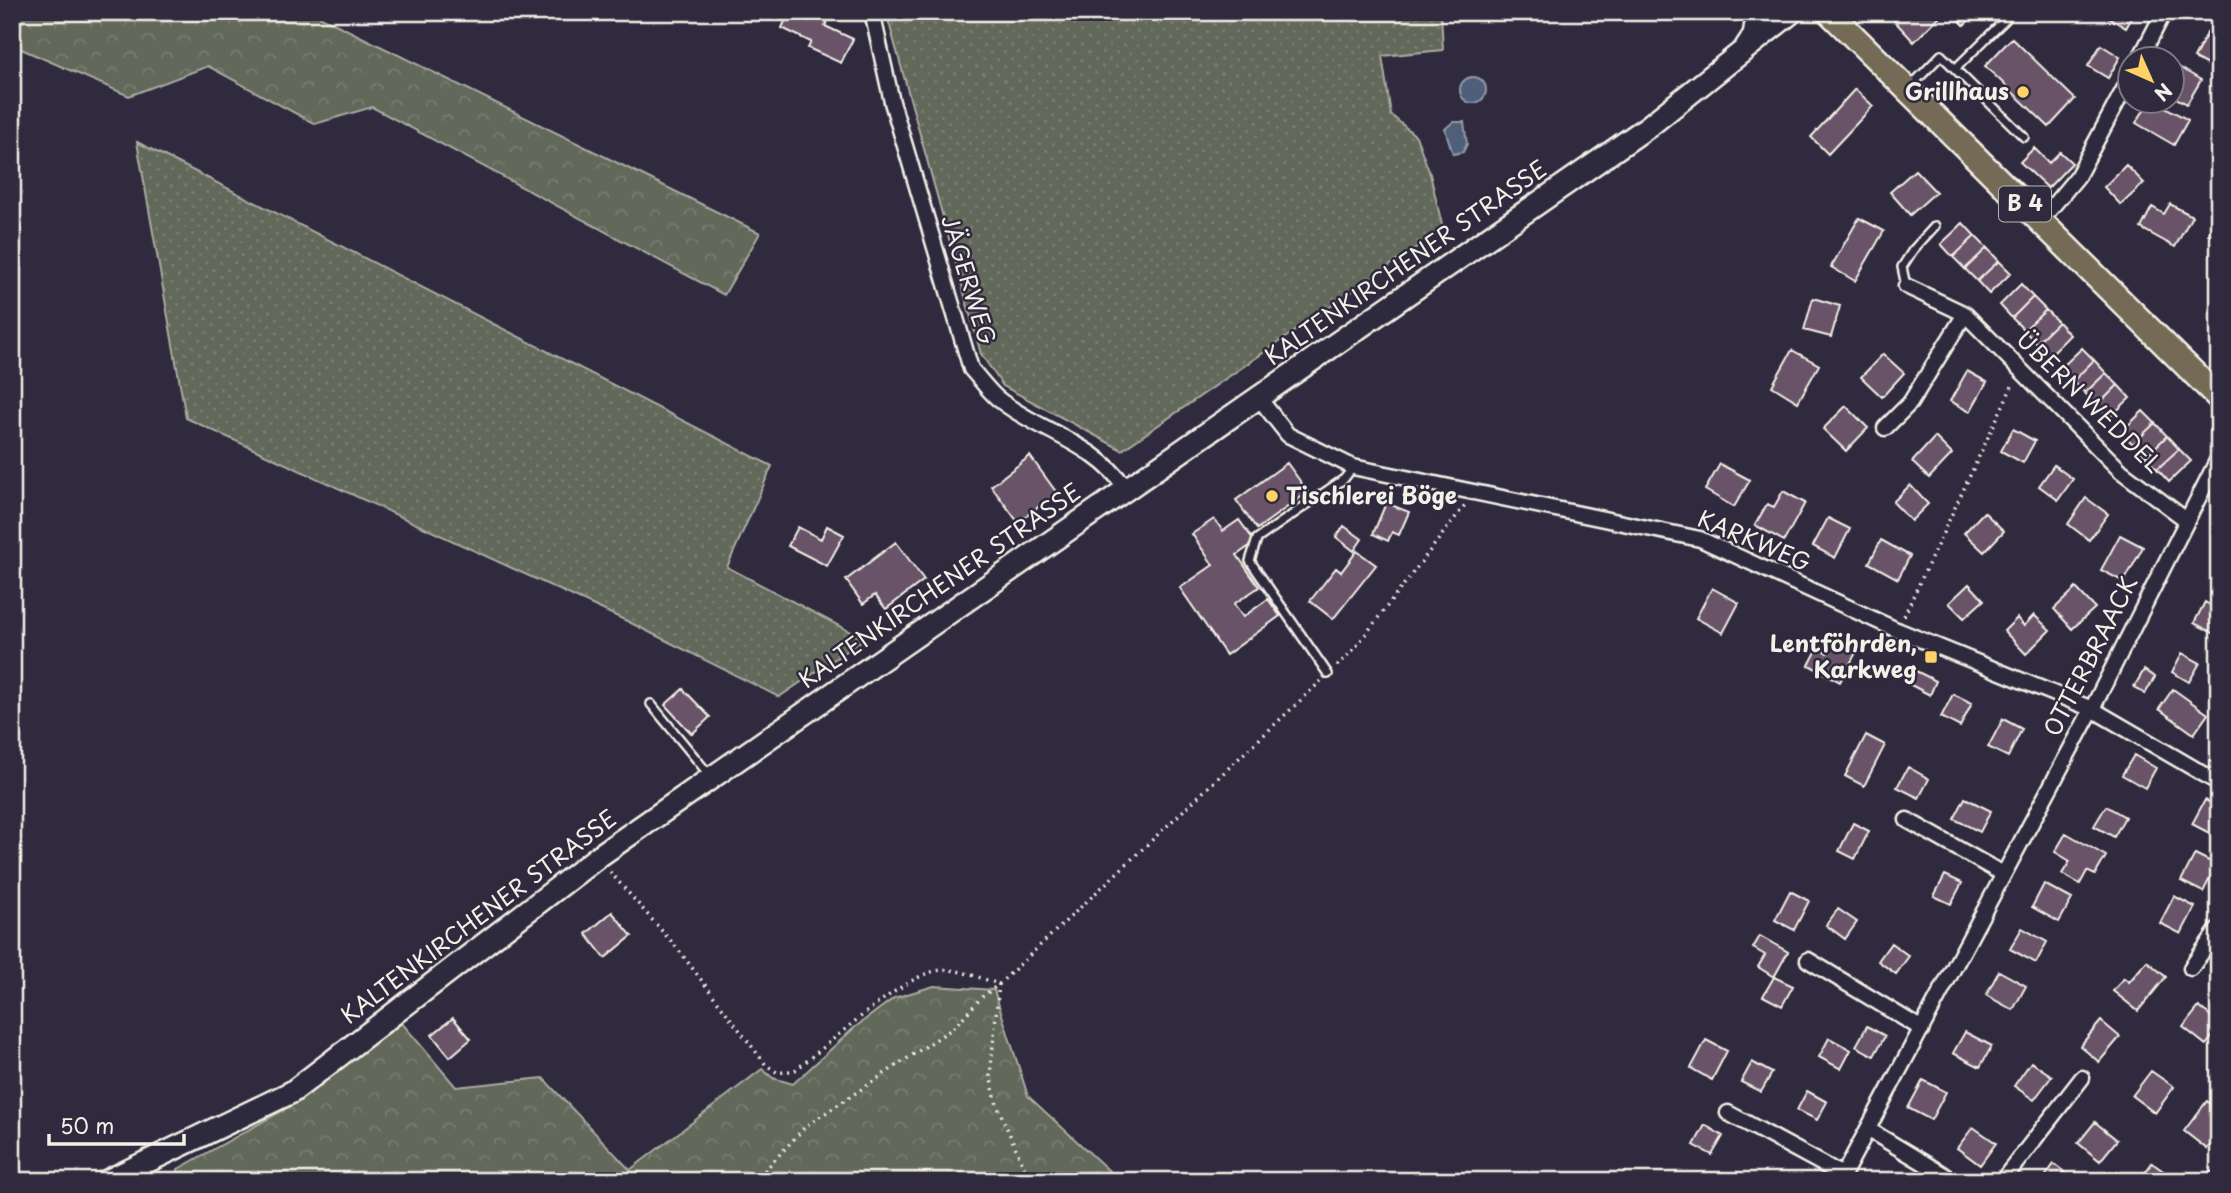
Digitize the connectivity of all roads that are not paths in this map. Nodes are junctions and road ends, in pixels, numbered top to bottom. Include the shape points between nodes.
1 (872, 12) edge
2 (1758, 12) edge
3 (1792, 12) edge
4 (1829, 12) edge
5 (2164, 12) edge
6 (2006, 19) dead end
7 (2146, 46) edge
8 (1745, 49) junction
9 (1955, 69) junction
10 (1907, 89) junction
11 (2116, 104) edge
12 (2024, 137) dead end
13 (2041, 220) junction
14 (1935, 226) dead end
15 (1906, 286) joint
16 (1965, 314) junction
17 (1259, 398) junction
18 (2219, 398) edge
19 (1885, 428) dead end
20 (2219, 457) edge
21 (1353, 467) junction
22 (1126, 488) junction
23 (2185, 519) junction
24 (1328, 674) road end
25 (651, 704) dead end
26 (2092, 709) junction
27 (711, 778) junction
28 (2219, 783) edge
29 (1907, 820) dead end
30 (2003, 874) junction
31 (2219, 928) edge
32 (1808, 960) dead end
33 (2192, 968) dead end
34 (1922, 1029) junction
35 (2082, 1078) dead end
36 (1728, 1113) dead end
37 (1869, 1130) junction
38 (1841, 1178) edge
39 (107, 1181) edge
40 (1954, 1181) edge
41 (2002, 1181) edge

1 - 22 street, JÄGERWEG via 892,102 971,369 997,398 1095,457
2 - 8 main road via 1754,35
3 - 8 main road, KALTENKIRCHENER STRASSE
4 - 10 main road, B 4
5 - 7 street
6 - 9 lane
8 - 17 main road, KALTENKIRCHENER STRASSE via 1649,126
9 - 10 lane via 1941,55
9 - 12 lane
10 - 13 main road, B 4
11 - 13 street via 2077,177
13 - 18 main road, B 4
14 - 15 lane via 1902,267
15 - 16 street, ÜBERN WEDDEL
16 - 19 street via 1910,403
16 - 23 street, ÜBERN WEDDEL via 2121,471
17 - 21 street, KARKWEG via 1288,435
17 - 22 main road, KALTENKIRCHENER STRASSE
20 - 23 street, OTTERBRAACK
21 - 24 lane via 1344,479 1257,539 1250,561
21 - 26 street, KARKWEG via 1700,539 1897,630
22 - 27 main road, KALTENKIRCHENER STRASSE
23 - 26 street, OTTERBRAACK
25 - 27 lane
26 - 28 street, KARKWEG
26 - 30 street, OTTERBRAACK
27 - 39 main road, KALTENKIRCHENER STRASSE via 598,856 292,1092
29 - 30 street
30 - 34 street, OTTERBRAACK
31 - 33 street
32 - 34 street
34 - 37 street, OTTERBRAACK
35 - 41 street
36 - 38 street, OTTERBRAACK
37 - 38 street, OTTERBRAACK
37 - 40 street

